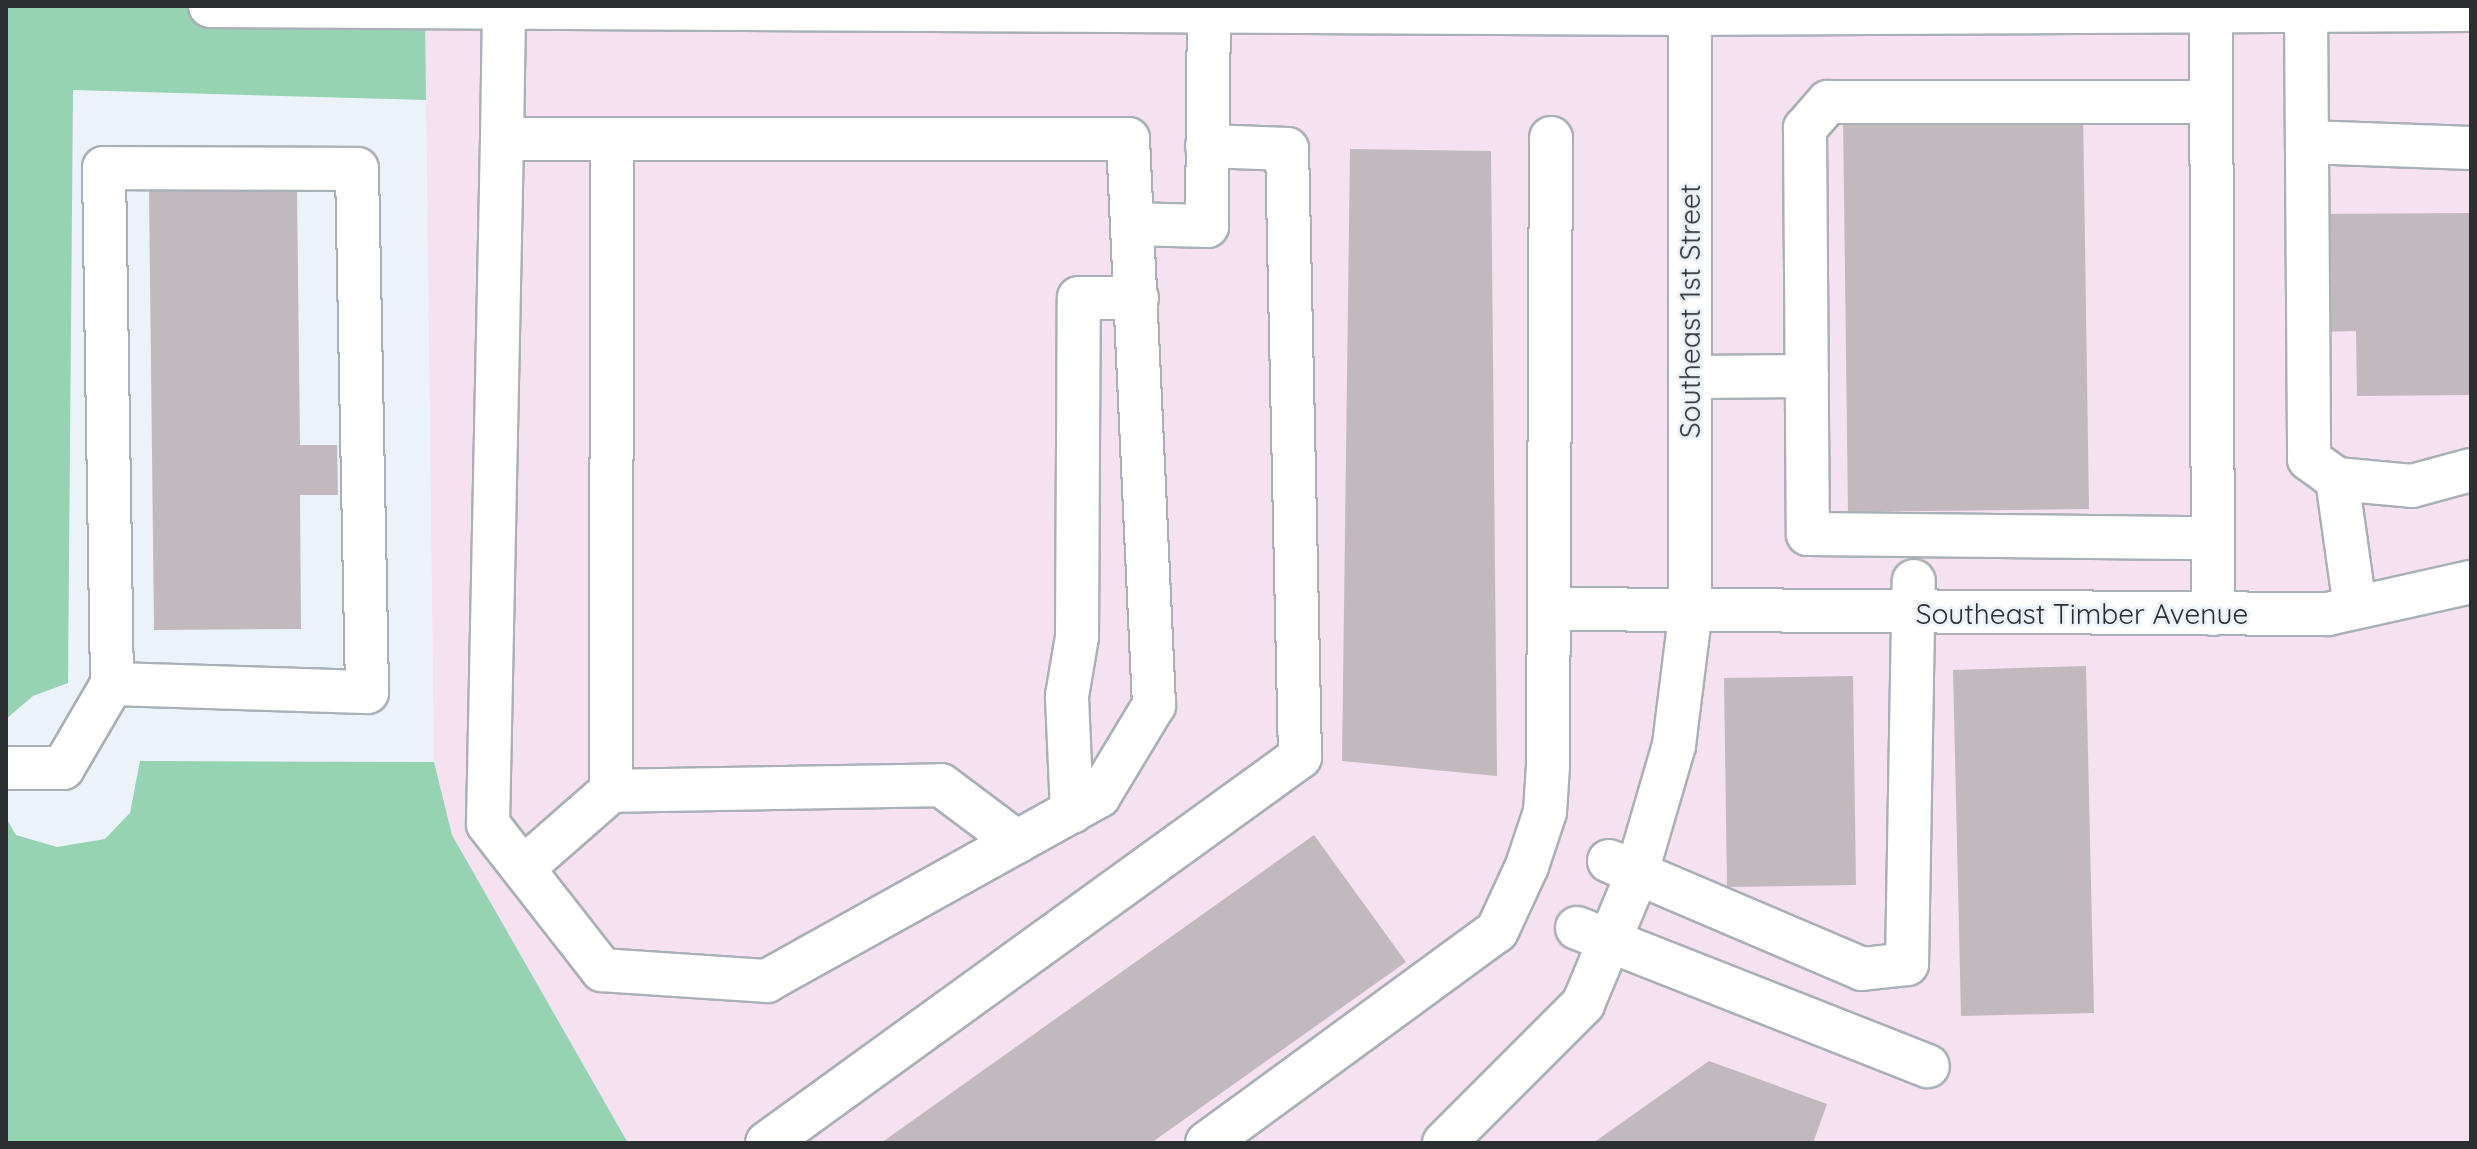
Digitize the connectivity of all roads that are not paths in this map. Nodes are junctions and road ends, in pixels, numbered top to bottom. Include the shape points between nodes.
1 (210, 7) edge
2 (504, 7) edge
3 (2351, 8) edge
4 (1209, 9) edge
5 (1690, 10) edge
6 (1906, 10) edge
7 (2471, 10) edge
8 (2211, 11) junction
9 (2306, 11) junction
10 (2211, 102) junction
11 (1551, 138) dead end
12 (502, 139) junction
13 (612, 140) junction
14 (2307, 142) junction
15 (1207, 146) junction
16 (2471, 148) edge
17 (1134, 224) junction
18 (1137, 298) junction
19 (1807, 376) junction
20 (1690, 377) junction
21 (2471, 470) edge
22 (2337, 479) junction
23 (2212, 538) junction
24 (1914, 581) dead end
25 (2471, 582) edge
26 (2355, 607) junction
27 (1549, 609) junction
28 (2213, 614) junction
29 (1690, 616) junction
30 (112, 684) junction
31 (6, 768) edge
32 (611, 791) junction
33 (1072, 812) junction
34 (1017, 842) junction
35 (1609, 861) dead end
36 (523, 868) junction
37 (1577, 928) dead end
38 (1928, 1066) dead end
39 (767, 1143) edge
40 (1207, 1143) edge
41 (1444, 1143) edge

1 - 2 street
2 - 4 street
2 - 12 street
3 - 7 street
3 - 9 street
4 - 5 street
4 - 15 street
5 - 6 street
5 - 20 street, Southeast 1st Street
6 - 8 street
8 - 9 street
8 - 10 street
9 - 14 street
10 - 19 street via 1828,102 1805,128
10 - 23 street
11 - 27 street
12 - 13 street
12 - 36 street via 488,824
13 - 17 street via 1128,139
13 - 32 street
14 - 16 street
14 - 22 street via 2309,459
15 - 17 street via 1207,226
15 - 39 street via 1287,149 1300,757
17 - 18 street
18 - 33 street via 1154,705 1099,796
18 - 33 street via 1079,298 1077,637 1067,696
19 - 20 street
19 - 23 street via 1808,534
20 - 29 street, Southeast 1st Street
21 - 22 street via 2412,486
22 - 26 street
23 - 28 street
24 - 35 street via 1907,964 1862,969
25 - 26 street, Southeast Timber Avenue
26 - 28 street, Southeast Timber Avenue
27 - 29 street, Southeast Timber Avenue
27 - 40 street via 1545,812 1497,931
28 - 29 street, Southeast Timber Avenue
29 - 41 street, Southeast 1st Street via 1674,745 1634,882 1583,1004
30 - 30 street via 104,168 357,169 367,692
30 - 31 street via 63,768
32 - 34 street via 941,785
32 - 36 street
33 - 34 street
34 - 36 street via 767,981 602,970
37 - 38 street

